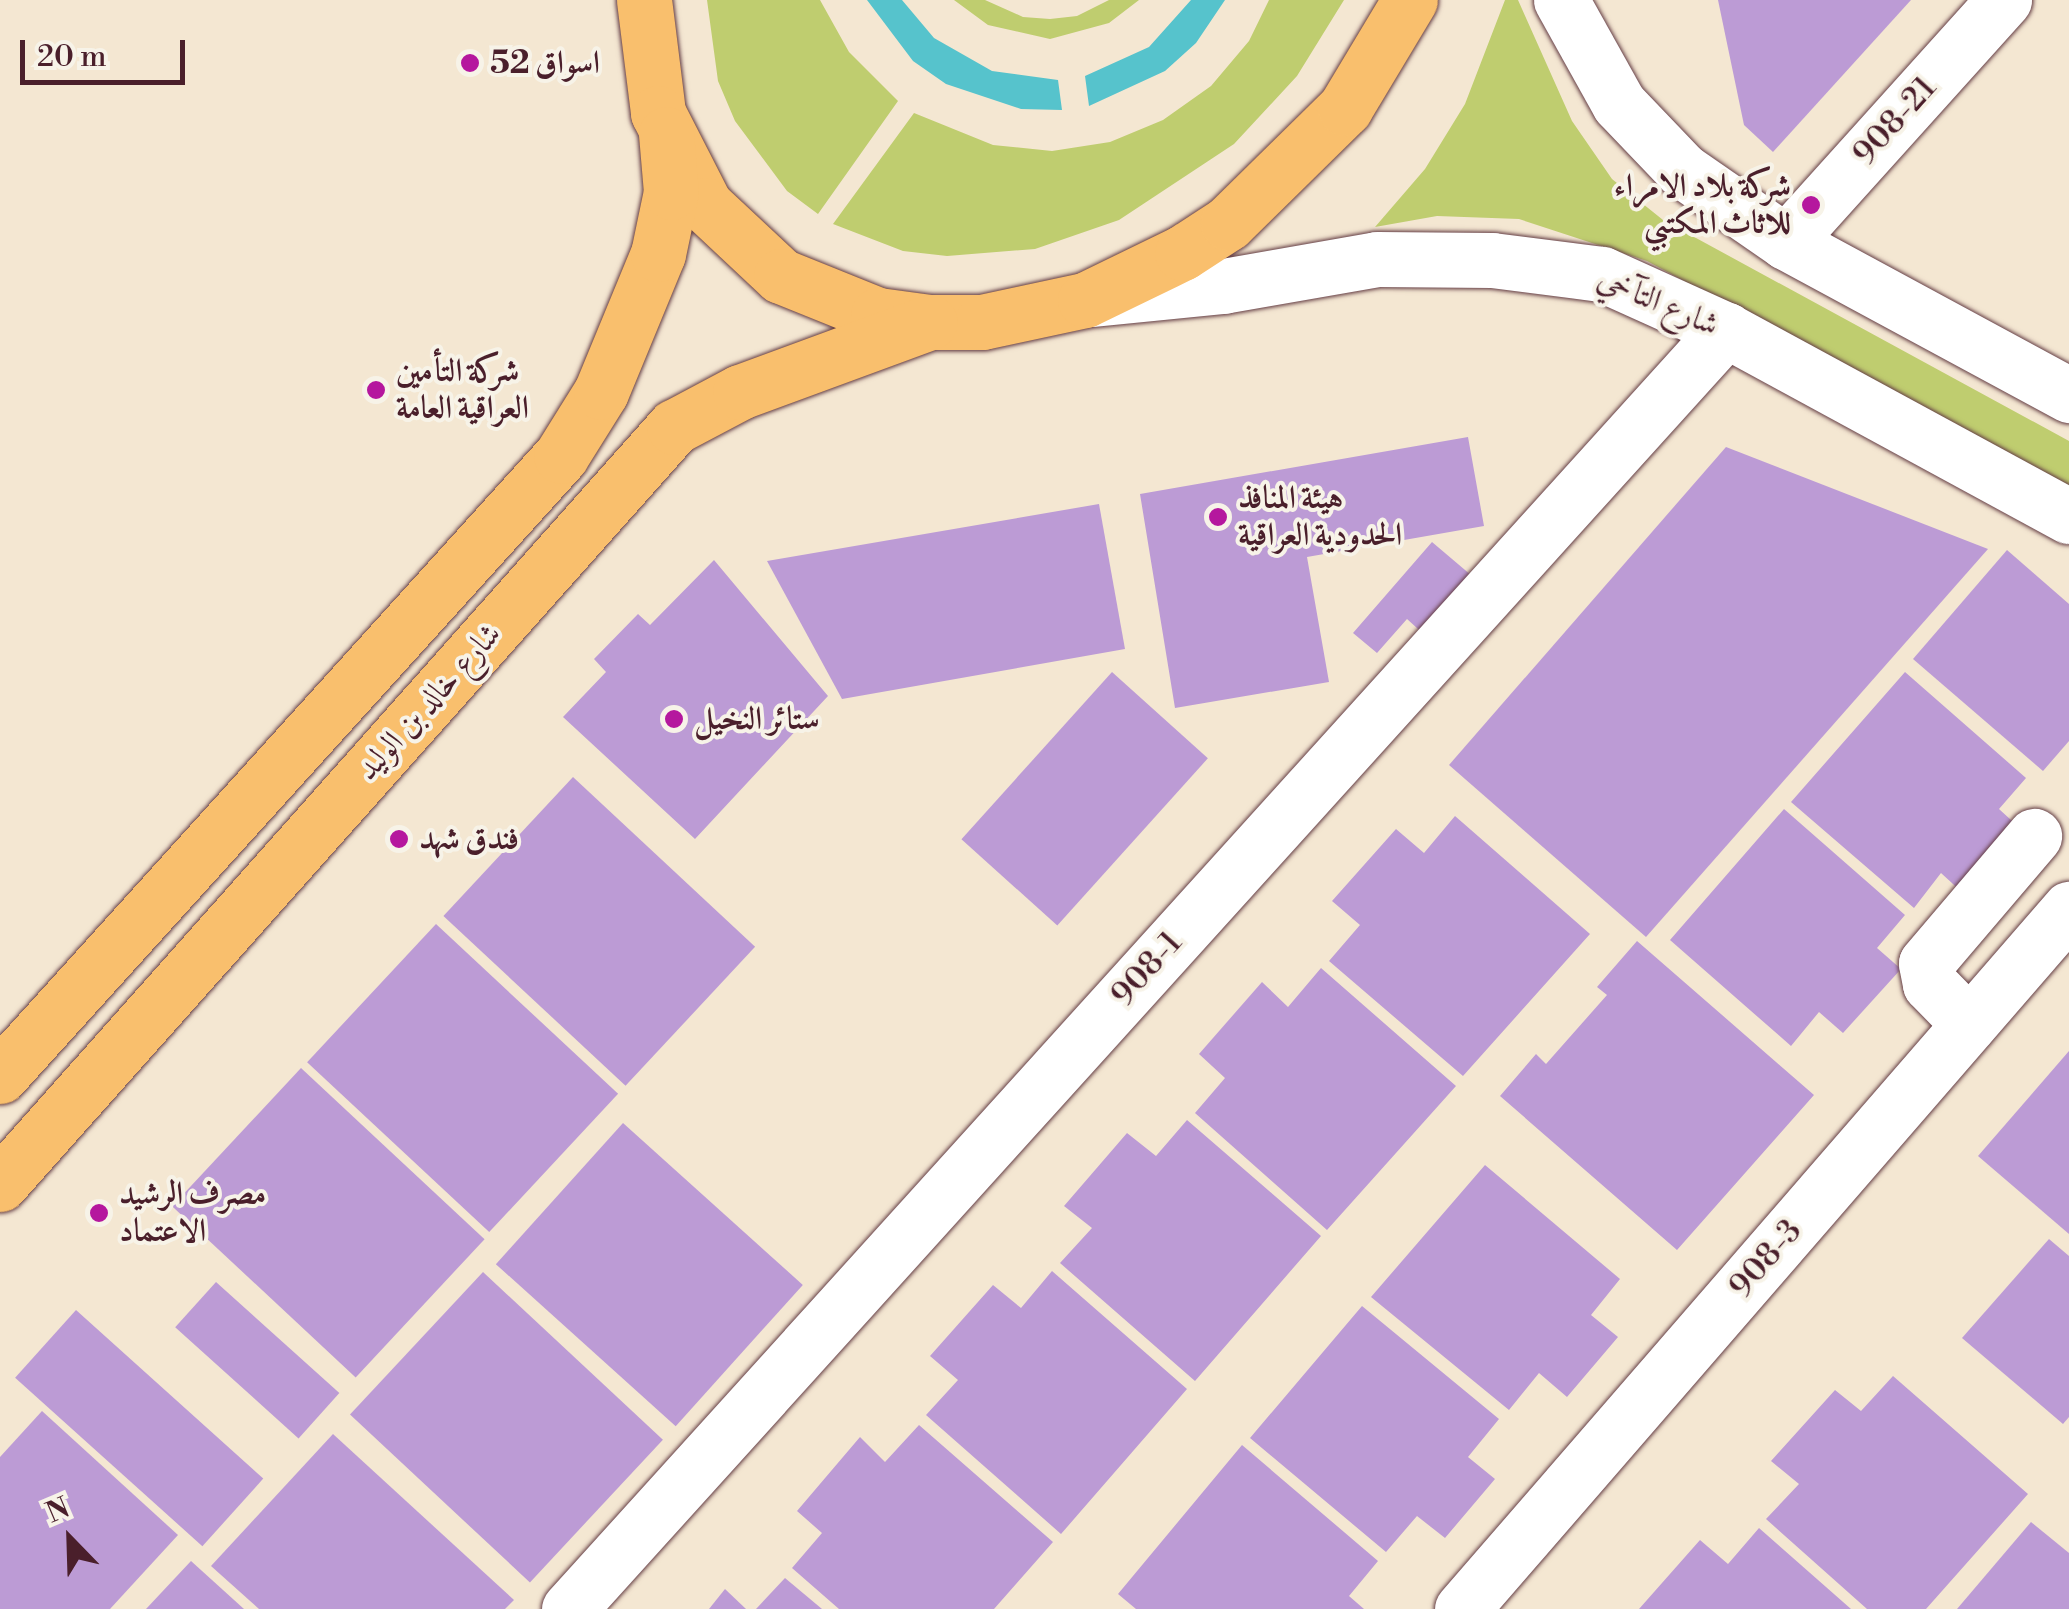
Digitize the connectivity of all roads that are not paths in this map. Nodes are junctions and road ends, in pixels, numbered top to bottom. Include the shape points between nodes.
1 (1410, 0) edge
2 (1561, 0) edge
3 (2004, 0) edge
4 (643, 4) edge
5 (666, 134) junction
6 (1786, 242) junction
7 (1085, 300) junction
8 (930, 322) junction
9 (1726, 330) junction
10 (2069, 395) edge
11 (2069, 516) edge
12 (2034, 836) dead end
13 (2069, 909) edge
14 (1970, 1024) junction
15 (0, 1076) edge
16 (0, 1184) edge
17 (568, 1609) edge
18 (1462, 1609) edge

1 - 7 main road via 1345,108 1270,188 1182,253
2 - 6 street via 1619,104 1682,170
3 - 6 street, 908-21
4 - 5 main road via 647,62
5 - 8 main road via 704,206 781,276 844,305
5 - 15 main road, شارع خالد بن الوليد via 671,192 658,254 601,392 562,456
6 - 10 street
7 - 8 main road via 982,322
7 - 9 street, شارع التآخي via 1223,286 1377,259 1492,260 1602,274
8 - 16 main road, شارع خالد بن الوليد via 740,392 674,428
9 - 11 street, شارع التآخي
9 - 17 street, 908-1
12 - 14 street via 1926,963 1930,984
13 - 14 street, 908-3
14 - 18 street, 908-3

